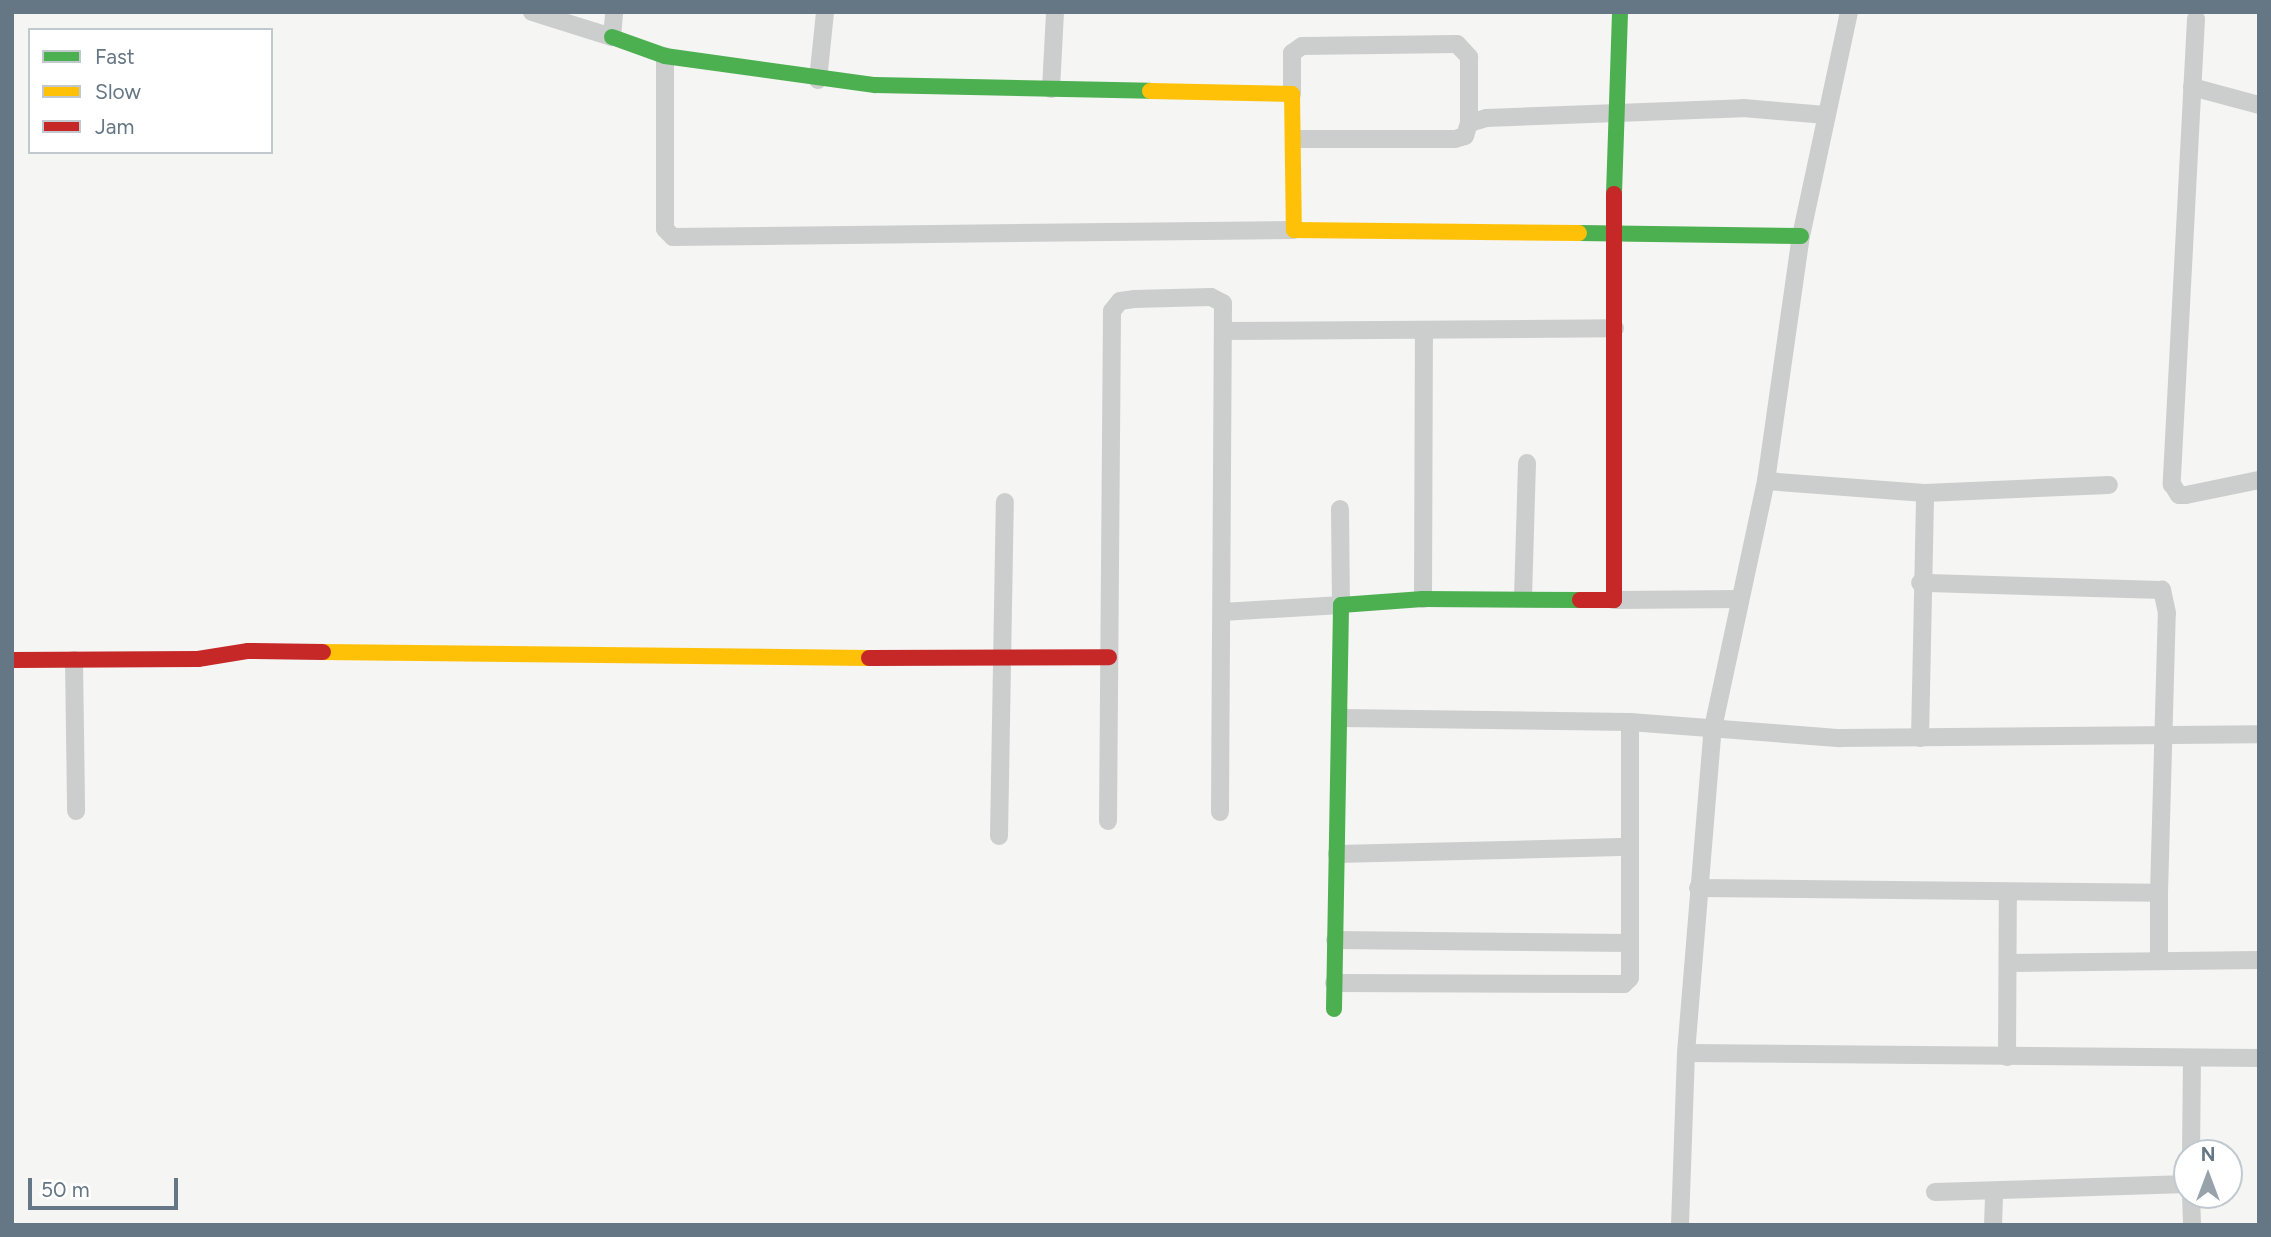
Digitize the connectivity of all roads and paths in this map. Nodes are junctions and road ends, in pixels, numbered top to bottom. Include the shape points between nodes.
1 (532, 12) edge
2 (614, 12) edge
3 (825, 12) edge
4 (1055, 12) edge
5 (1620, 12) edge
6 (1849, 12) edge
7 (2196, 19) dead end
8 (612, 37) junction
9 (665, 56) junction
10 (818, 80) junction
11 (2192, 87) junction
12 (1051, 89) junction
13 (1292, 94) junction
14 (2259, 105) edge
15 (1614, 113) junction
16 (1826, 115) junction
17 (1469, 123) junction
18 (1294, 139) junction
19 (1294, 230) junction
20 (1615, 231) junction
21 (1801, 236) junction
22 (1615, 328) junction
23 (1225, 331) junction
24 (1424, 332) junction
25 (1527, 463) dead end
26 (2259, 480) edge
27 (1766, 481) junction
28 (2109, 485) dead end
29 (1925, 493) junction
30 (1005, 502) dead end
31 (1340, 509) dead end
32 (1920, 583) junction
33 (1523, 598) junction
34 (1423, 599) junction
35 (1740, 599) junction
36 (1614, 600) junction
37 (1341, 606) junction
38 (1222, 612) junction
39 (1109, 657) junction
40 (1002, 659) junction
41 (12, 660) edge
42 (74, 660) junction
43 (1342, 718) junction
44 (1630, 722) junction
45 (1713, 728) junction
46 (2259, 734) edge
47 (2165, 735) junction
48 (1920, 738) junction
49 (76, 811) dead end
50 (1220, 812) dead end
51 (1108, 821) dead end
52 (999, 836) dead end
53 (1630, 847) junction
54 (1338, 854) junction
55 (1698, 888) junction
56 (2008, 893) junction
57 (2159, 893) junction
58 (1335, 940) junction
59 (1630, 943) junction
60 (2259, 960) edge
61 (2160, 961) junction
62 (2008, 963) junction
63 (1334, 983) junction
64 (1334, 1009) dead end
65 (1686, 1053) junction
66 (2007, 1057) junction
67 (2192, 1058) junction
68 (2259, 1058) edge
69 (2191, 1139) edge
70 (2173, 1185) edge
71 (1994, 1191) junction
72 (1935, 1192) dead end
73 (1680, 1225) edge
74 (1993, 1225) edge

1 - 8 street
2 - 8 street
3 - 10 street
4 - 12 street
5 - 15 street
6 - 16 street
7 - 11 street
8 - 9 street
9 - 10 street
9 - 19 street via 665,229 673,237
10 - 12 street
11 - 14 street
11 - 26 street via 2172,484 2179,495 2186,495
12 - 13 street
13 - 17 street via 1292,53 1302,46 1457,44 1469,57
13 - 18 street
15 - 16 street via 1744,108
15 - 17 street via 1486,118
15 - 20 street
16 - 21 street
17 - 18 street via 1465,136 1455,139
18 - 19 street
19 - 20 street
20 - 21 street
20 - 22 street
21 - 27 street
22 - 24 street
22 - 36 street
23 - 24 street
23 - 38 street
23 - 39 street via 1223,303 1211,297 1134,299 1120,301 1112,311
24 - 34 street
25 - 33 street
27 - 29 street
27 - 35 street
28 - 29 street
29 - 32 street
30 - 40 street
31 - 37 street
32 - 47 street via 2162,590 2167,614
32 - 48 street
33 - 34 street
33 - 36 street
34 - 37 street
35 - 36 street
35 - 45 street
37 - 38 street
37 - 43 street
38 - 50 street
39 - 40 street
39 - 51 street
40 - 42 street via 248,652 198,659
40 - 52 street
41 - 42 street
42 - 49 street
43 - 44 street
43 - 54 street
44 - 45 street
44 - 53 street
45 - 48 street via 1840,738
45 - 55 street
46 - 47 street
47 - 48 street
47 - 57 street
53 - 54 street
53 - 59 street
54 - 58 street
55 - 56 street
55 - 65 street
56 - 57 street
56 - 62 street
57 - 61 street
58 - 59 street
58 - 63 street
59 - 63 street via 1630,978 1624,984
60 - 61 street
61 - 62 street
62 - 66 street
63 - 64 street
65 - 66 street
65 - 73 street
66 - 67 street
67 - 68 street
67 - 69 street
70 - 71 street
71 - 72 street
71 - 74 street

